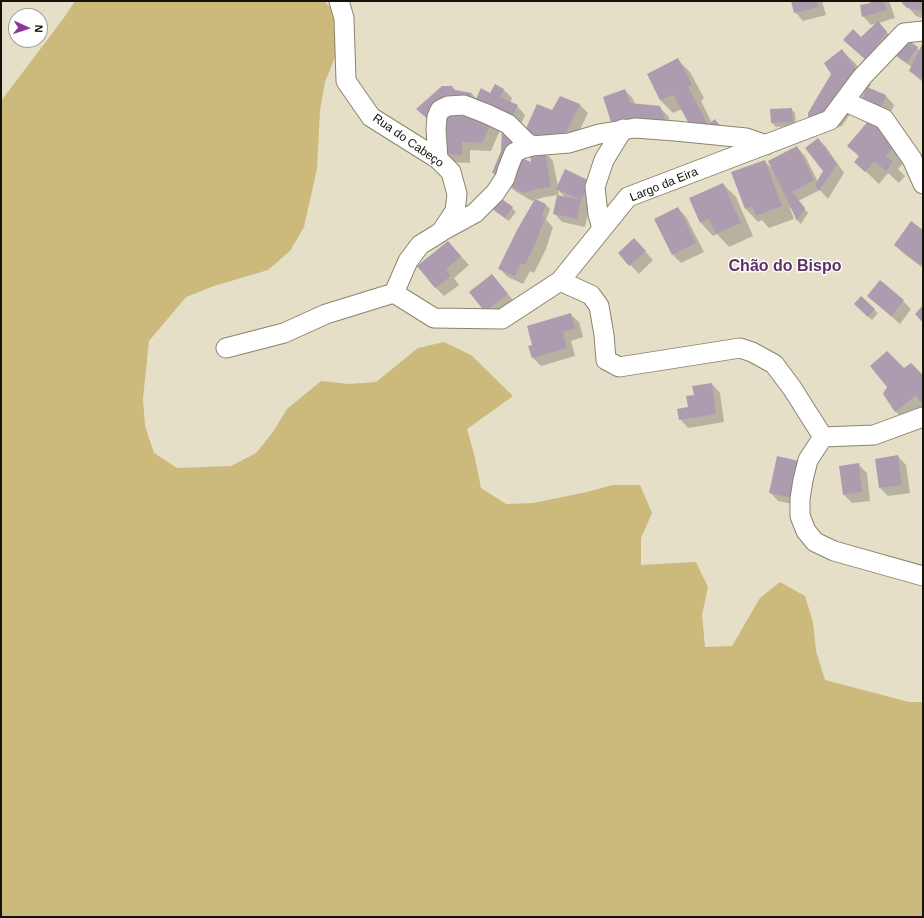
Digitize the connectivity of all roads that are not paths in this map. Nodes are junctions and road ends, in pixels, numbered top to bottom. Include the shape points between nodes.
1 (340, 1) edge
2 (923, 31) edge
3 (844, 101) junction
4 (623, 129) junction
5 (766, 145) junction
6 (532, 146) junction
7 (438, 159) junction
8 (923, 184) edge
9 (602, 229) junction
10 (441, 232) junction
11 (560, 281) junction
12 (394, 293) junction
13 (226, 348) dead end
14 (923, 417) edge
15 (823, 437) junction
16 (923, 576) edge

1 - 7 street, Rua do Cabeço via 344,18 346,81 371,117
2 - 3 street, Largo da Eira via 904,33 862,77
3 - 5 street, Largo da Eira via 830,120
3 - 8 street via 884,119 912,159
4 - 5 street via 746,138
4 - 6 street via 569,143
4 - 9 street via 604,160 595,187
5 - 9 street, Largo da Eira via 628,197
6 - 7 street via 503,121 464,105 448,106 440,110 437,117
6 - 10 street via 514,153 505,178 495,193 475,213
7 - 10 street, Rua do Cabeço via 451,172 457,194 455,211
9 - 11 street, Largo da Eira
10 - 12 street, Rua do Cabeço via 420,245 408,261
11 - 12 street via 502,320 434,318
11 - 15 street via 591,295 599,306 606,360 619,367 740,348 752,352 774,364
12 - 13 street via 326,314 284,332
14 - 15 street via 874,435
15 - 16 street via 808,460 803,480 800,516 806,531 815,542 834,551

